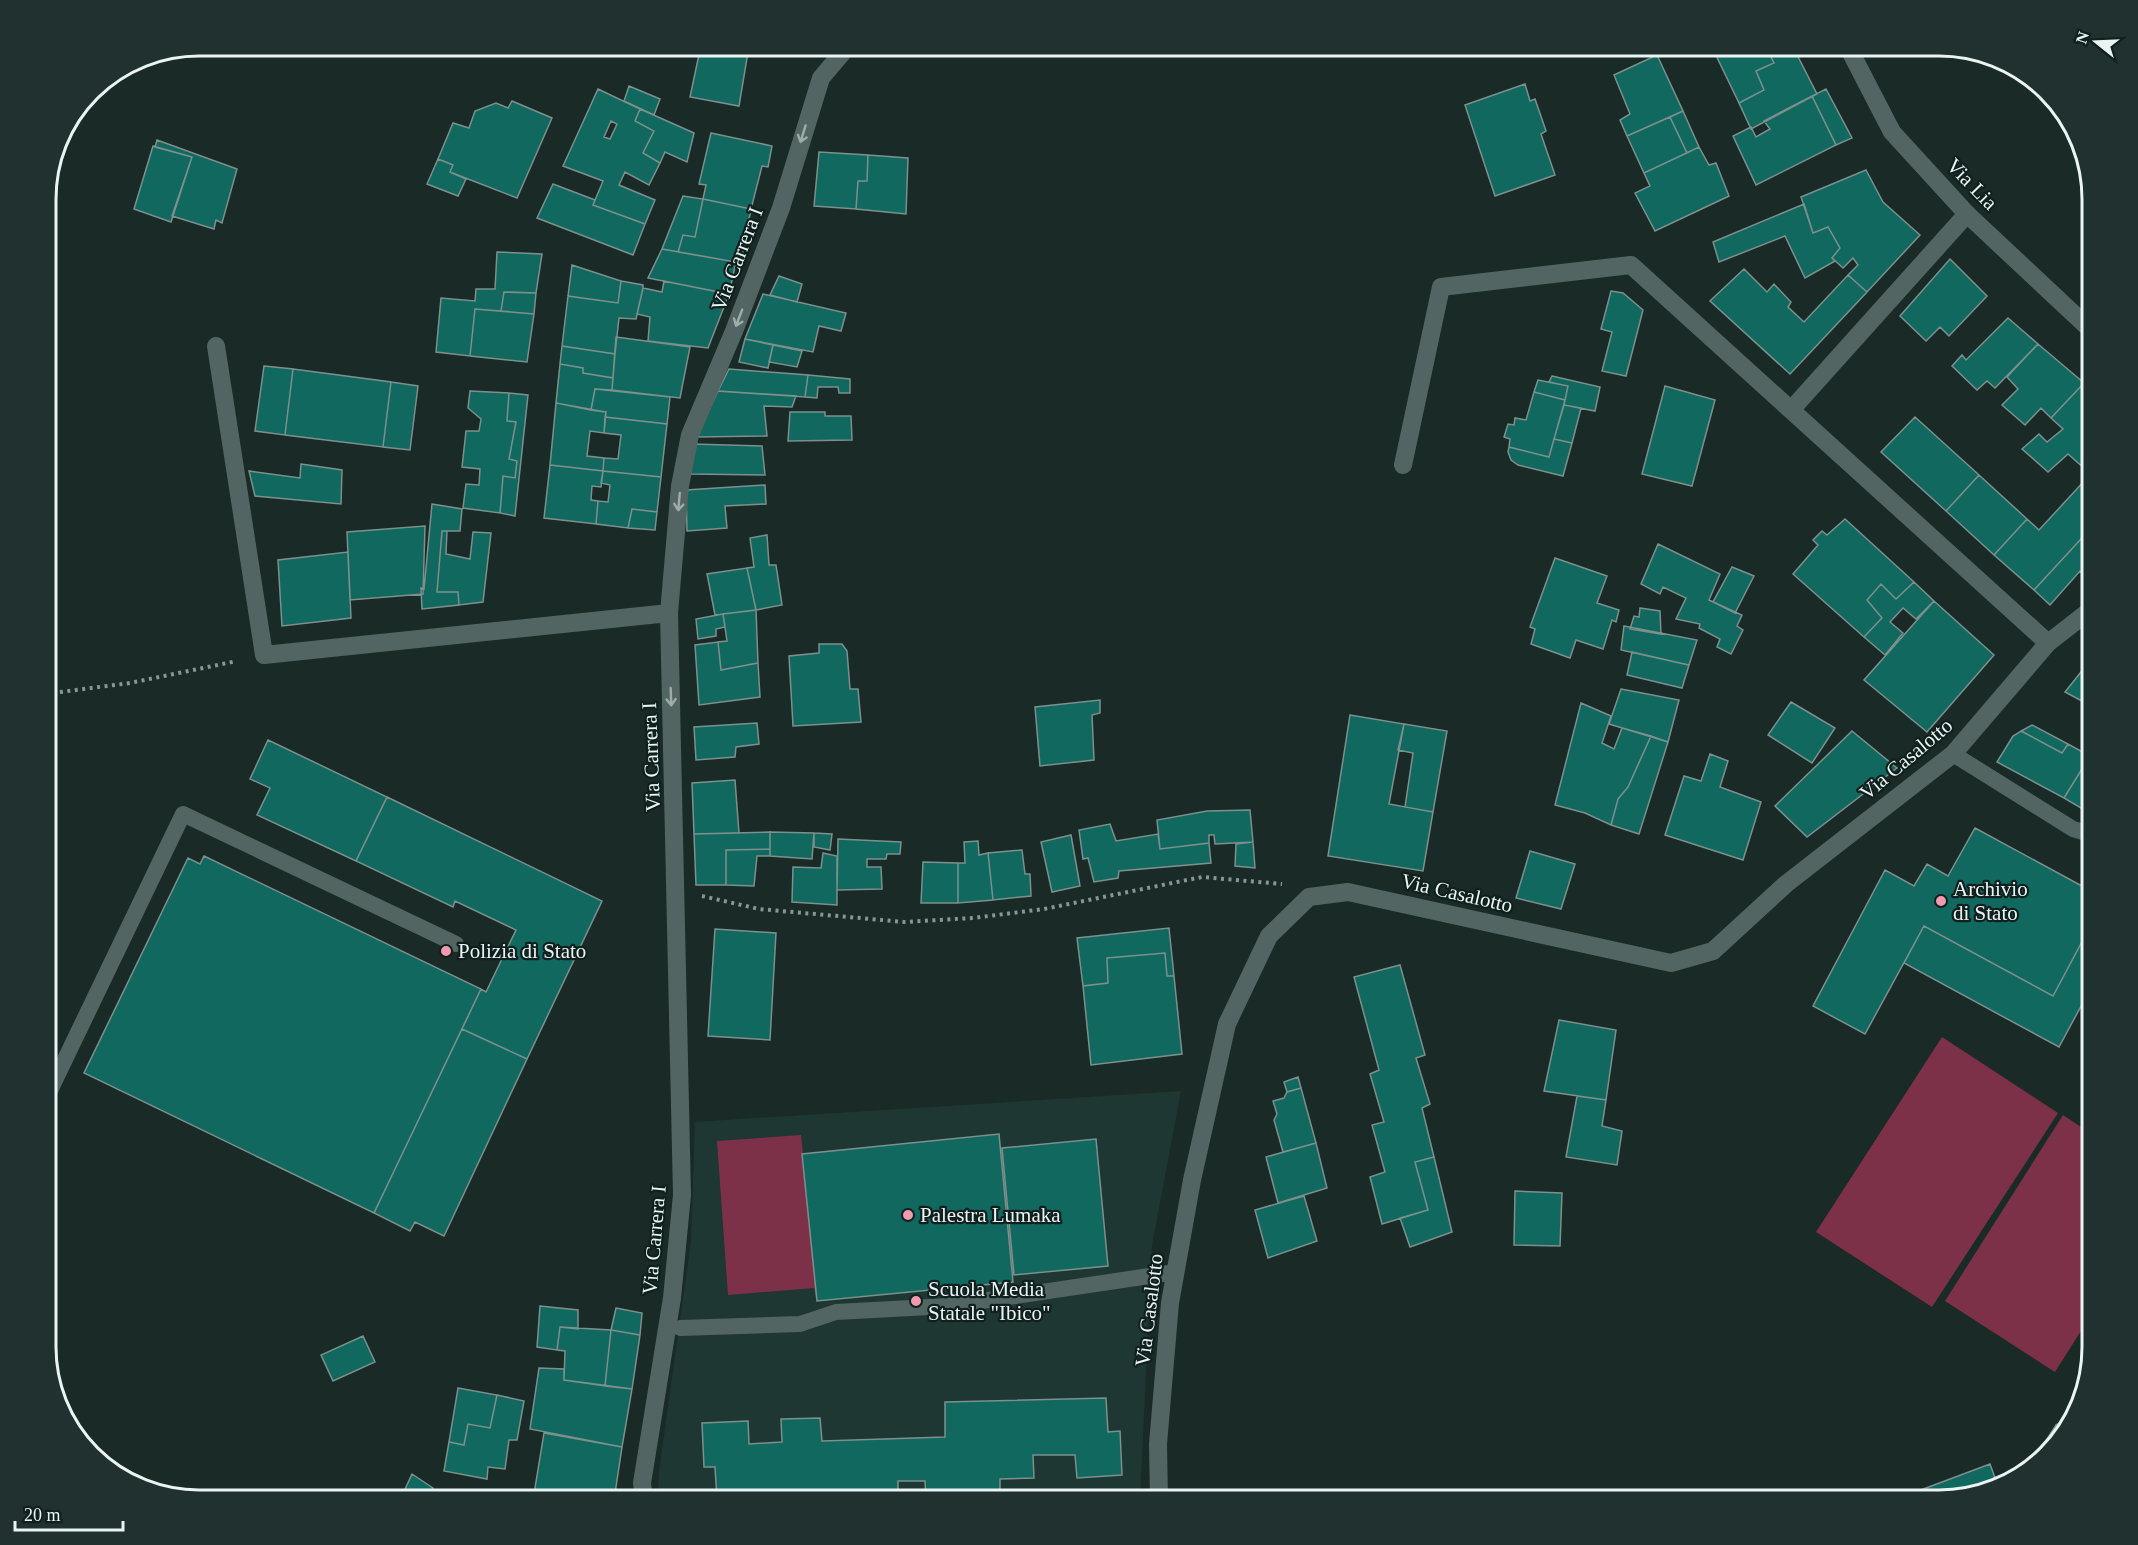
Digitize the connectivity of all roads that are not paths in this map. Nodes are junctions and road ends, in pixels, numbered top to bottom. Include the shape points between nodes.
1 (840, 56) edge
2 (1853, 56) edge
3 (1967, 214) junction
4 (2082, 322) edge
5 (216, 346) dead end
6 (1791, 410) junction
7 (1402, 465) dead end
8 (669, 613) junction
9 (2082, 617) edge
10 (2048, 643) junction
11 (1953, 754) junction
12 (2082, 832) edge
13 (456, 945) dead end
14 (56, 1078) edge
15 (1176, 1272) junction
16 (680, 1328) dead end
17 (643, 1490) edge
18 (1159, 1490) edge

1 -> 8 street, Via Carrera I via 821,78 780,208 690,435 680,486
2 - 3 street, Via Lia via 1892,132
3 - 4 street, Via Lia
3 - 6 street
5 - 8 street via 264,655
6 - 7 street via 1631,265 1441,287
6 - 10 street
8 -> 17 street, Via Carrera I via 682,1195 672,1298
9 - 10 street, Via Casalotto
10 - 11 street, Via Casalotto
11 - 12 lane
11 - 15 street, Via Casalotto via 1786,884 1713,951 1671,963 1348,892 1310,897 1269,936 1227,1024
13 - 14 lane via 183,814
15 - 16 lane via 948,1306 836,1312 800,1324
15 - 18 street, Via Casalotto via 1158,1444

